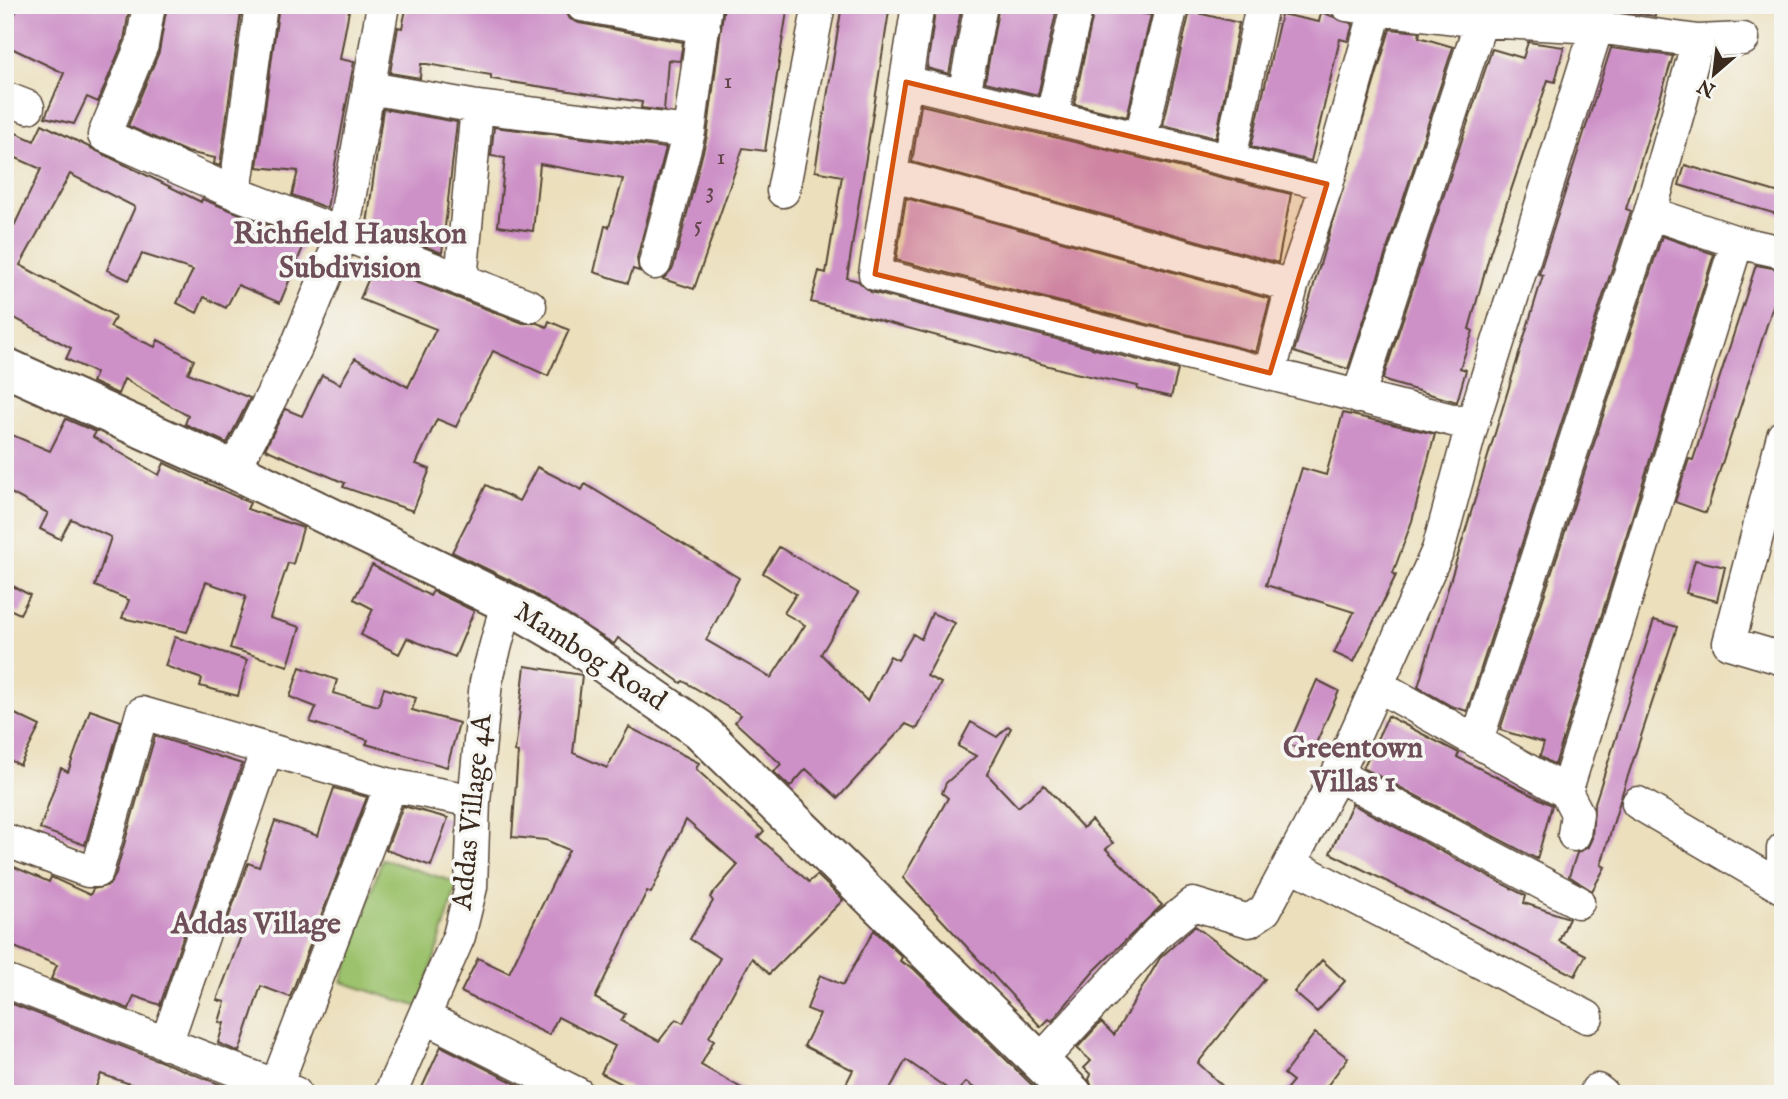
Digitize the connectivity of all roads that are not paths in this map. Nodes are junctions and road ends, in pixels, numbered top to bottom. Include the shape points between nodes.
1 (149, 5) edge
2 (261, 5) edge
3 (383, 5) edge
4 (582, 5) edge
5 (819, 5) edge
6 (918, 5) edge
7 (981, 5) edge
8 (1077, 5) edge
9 (1172, 5) edge
10 (1262, 5) edge
11 (1362, 6) edge
12 (705, 16) edge
13 (1598, 16) edge
14 (1481, 21) junction
15 (1743, 39) dead end
16 (1698, 41) junction
17 (906, 82) junction
18 (370, 88) junction
19 (964, 95) junction
20 (477, 107) junction
21 (1052, 116) junction
22 (689, 132) junction
23 (1141, 137) junction
24 (1230, 159) junction
25 (891, 176) junction
26 (1327, 184) junction
27 (783, 191) dead end
28 (235, 193) junction
29 (1650, 213) junction
30 (343, 234) junction
31 (1737, 242) junction
32 (1782, 252) edge
33 (655, 263) dead end
34 (461, 280) junction
35 (1292, 286) junction
36 (530, 306) dead end
37 (5, 367) edge
38 (1270, 373) junction
39 (1358, 397) junction
40 (1472, 425) junction
41 (1783, 436) edge
42 (234, 470) junction
43 (507, 603) junction
44 (1783, 659) edge
45 (1379, 686) junction
46 (1477, 740) junction
47 (267, 749) junction
48 (1337, 775) junction
49 (391, 785) junction
50 (1566, 792) junction
51 (474, 801) junction
52 (1638, 803) dead end
53 (1574, 835) dead end
54 (5, 840) edge
55 (1783, 849) edge
56 (1783, 862) edge
57 (1290, 864) junction
58 (1783, 888) edge
59 (1578, 902) dead end
60 (5, 981) edge
61 (424, 1017) junction
62 (1587, 1017) dead end
63 (166, 1044) junction
64 (1041, 1060) junction
65 (286, 1090) edge
66 (390, 1094) edge
67 (578, 1094) edge
68 (1073, 1094) edge

1 - 28 street via 142,45 104,135
2 - 28 street
3 - 18 street
4 - 12 street
5 - 27 street
6 - 17 street
7 - 19 street
8 - 21 street
9 - 23 street
10 - 24 street
11 - 14 street
11 - 26 street
12 - 22 street
13 - 14 street
13 - 16 street
13 - 40 street
14 - 39 street
15 - 16 street
16 - 29 street
17 - 19 street
17 - 25 street
18 - 20 street
18 - 30 street
19 - 21 street
20 - 22 street
20 - 34 street
21 - 23 street
22 - 33 street
23 - 24 street
24 - 26 street
25 - 35 street
25 - 38 street via 875,274
26 - 35 street
28 - 30 street
29 - 31 street
29 - 46 street
30 - 34 street
30 - 42 street via 296,348
31 - 32 street
31 - 50 street
34 - 36 street
35 - 38 street
37 - 42 main road, Mambog Road
38 - 39 street
39 - 40 street
40 - 45 street via 1438,550
41 - 44 street via 1729,643
42 - 43 main road, Mambog Road
43 - 51 street, Addas Village 4A via 486,682
43 - 64 main road, Mambog Road via 564,636 699,729
45 - 46 street
45 - 48 street
46 - 50 street
47 - 49 street
47 - 54 street via 142,713 97,872
47 - 63 street
48 - 57 street
48 - 59 street
49 - 51 street
49 - 65 street
50 - 53 street via 1577,813
51 - 61 street, Addas Village 4A via 471,887 459,936
52 - 58 street
55 - 56 street
57 - 62 street
57 - 64 street via 1265,910 1249,921 1193,904 1159,932
60 - 63 street
61 - 66 street, Addas Village 4A
61 - 67 street
63 - 65 street
64 - 68 main road, Mambog Road

